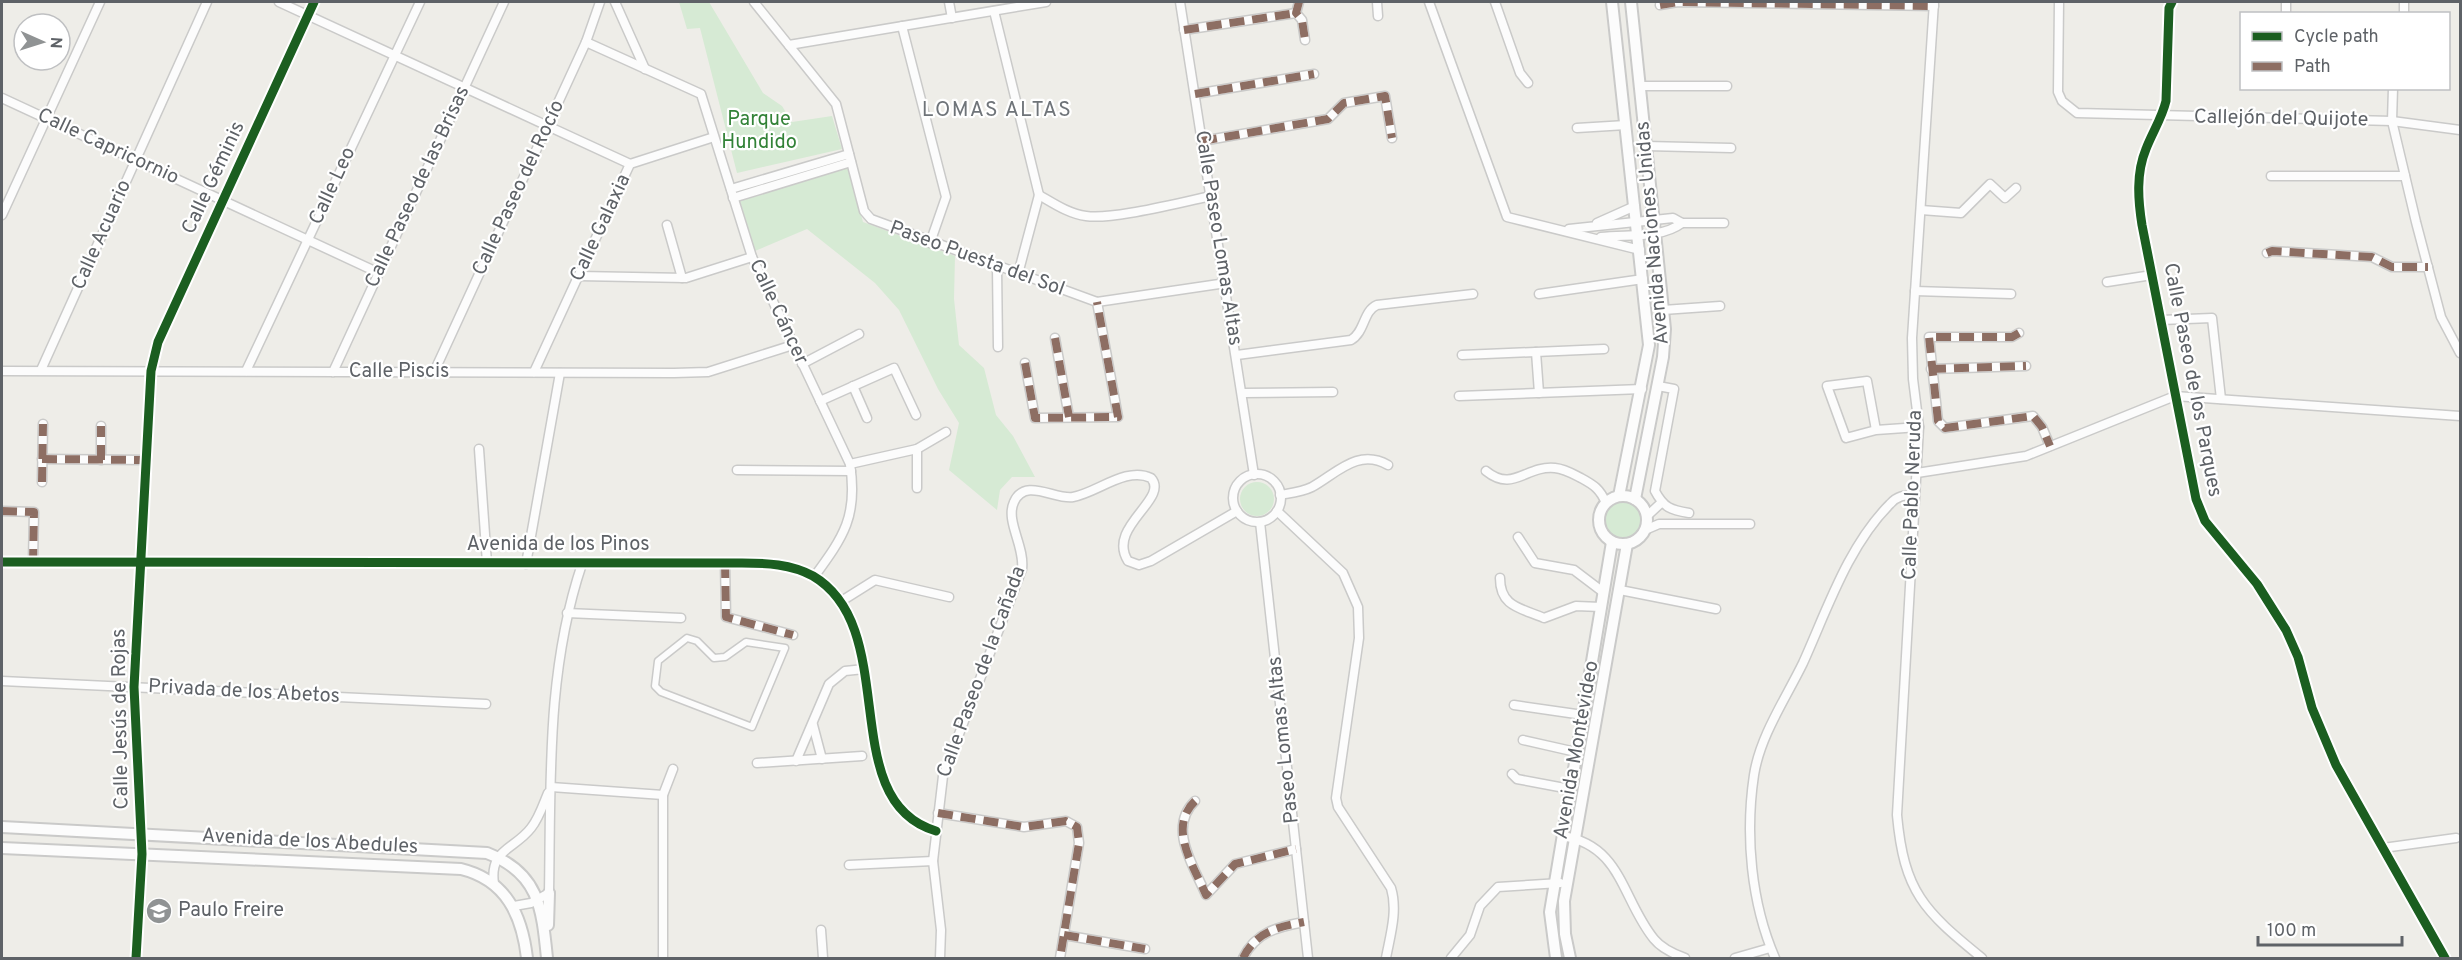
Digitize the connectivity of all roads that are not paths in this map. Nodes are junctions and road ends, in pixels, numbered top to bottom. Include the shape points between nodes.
1 (100, 2) edge
2 (207, 2) edge
3 (279, 2) edge
4 (314, 2) edge
5 (420, 2) edge
6 (504, 2) edge
7 (600, 2) edge
8 (615, 2) edge
9 (754, 2) edge
10 (949, 2) edge
11 (1046, 2) edge
12 (1180, 2) edge
13 (1299, 2) edge
14 (1377, 2) edge
15 (1429, 2) edge
16 (1495, 2) edge
17 (1612, 2) edge
18 (1630, 2) edge
19 (2059, 2) edge
20 (2172, 2) edge
21 (1934, 4) edge
22 (1660, 5) dead end
23 (994, 11) junction
24 (1296, 13) junction
25 (308, 15) junction
26 (1378, 16) dead end
27 (952, 18) junction
28 (902, 26) junction
29 (1184, 30) junction
30 (1305, 40) dead end
31 (586, 42) junction
32 (789, 45) junction
33 (395, 55) junction
34 (645, 69) junction
35 (1314, 74) dead end
36 (1528, 83) dead end
37 (1639, 86) junction
38 (1727, 86) dead end
39 (464, 87) junction
40 (2393, 90) edge
41 (1195, 94) junction
42 (2, 98) edge
43 (2162, 116) junction
44 (46, 119) junction
45 (2392, 121) junction
46 (1626, 125) junction
47 (547, 126) junction
48 (1576, 128) dead end
49 (2460, 130) edge
50 (714, 136) junction
51 (1392, 138) dead end
52 (1202, 141) junction
53 (1646, 146) junction
54 (1731, 148) dead end
55 (850, 158) junction
56 (136, 160) junction
57 (630, 164) junction
58 (2271, 176) dead end
59 (2405, 176) junction
60 (2016, 188) dead end
61 (732, 193) junction
62 (1039, 195) junction
63 (1212, 196) junction
64 (223, 200) junction
65 (1635, 206) junction
66 (1921, 210) junction
67 (2, 215) edge
68 (1653, 219) junction
69 (1637, 221) junction
70 (1724, 222) dead end
71 (1682, 223) junction
72 (667, 225) dead end
73 (1590, 226) junction
74 (1562, 230) junction
75 (1655, 233) junction
76 (1638, 234) junction
77 (1595, 238) junction
78 (308, 240) junction
79 (930, 243) junction
80 (1640, 250) junction
81 (2267, 253) dead end
82 (752, 257) junction
83 (997, 267) junction
84 (2428, 267) junction
85 (379, 273) junction
86 (1018, 274) junction
87 (2152, 275) junction
88 (579, 276) junction
89 (682, 278) junction
90 (1643, 279) junction
91 (2107, 282) dead end
92 (1226, 283) junction
93 (1915, 291) junction
94 (1473, 294) dead end
95 (1539, 294) dead end
96 (2011, 294) dead end
97 (1097, 302) junction
98 (1720, 306) dead end
99 (1663, 310) junction
100 (2161, 320) junction
101 (2019, 333) dead end
102 (859, 334) dead end
103 (1055, 338) dead end
104 (793, 345) junction
105 (998, 347) dead end
106 (1604, 349) dead end
107 (1536, 352) junction
108 (2460, 353) edge
109 (1237, 355) junction
110 (1461, 355) dead end
111 (1025, 363) dead end
112 (802, 364) junction
113 (2026, 366) dead end
114 (1931, 369) junction
115 (41, 370) junction
116 (2, 371) edge
117 (151, 371) junction
118 (246, 371) junction
119 (333, 372) junction
120 (434, 372) junction
121 (534, 372) junction
122 (560, 373) junction
123 (853, 386) junction
124 (1658, 387) junction
125 (1642, 389) junction
126 (1333, 392) dead end
127 (1243, 393) junction
128 (1539, 393) junction
129 (1459, 396) dead end
130 (2175, 396) junction
131 (2221, 399) junction
132 (820, 401) junction
133 (916, 415) dead end
134 (2460, 416) edge
135 (1069, 417) junction
136 (867, 418) dead end
137 (43, 424) dead end
138 (101, 426) dead end
139 (1919, 427) junction
140 (1876, 430) junction
141 (946, 432) dead end
142 (2050, 446) junction
143 (479, 449) dead end
144 (917, 449) junction
145 (42, 459) junction
146 (101, 460) junction
147 (147, 460) junction
148 (1388, 465) dead end
149 (850, 467) junction
150 (737, 470) dead end
151 (1485, 471) dead end
152 (1917, 473) junction
153 (1254, 475) junction
154 (42, 482) dead end
155 (917, 488) dead end
156 (1280, 495) junction
157 (1914, 495) junction
158 (1619, 496) junction
159 (1635, 499) junction
160 (1606, 503) junction
161 (1661, 503) junction
162 (2, 511) edge
163 (1237, 511) junction
164 (1277, 511) junction
165 (1689, 513) dead end
166 (1647, 516) junction
167 (1260, 522) junction
168 (1750, 524) dead end
169 (1645, 530) junction
170 (1518, 537) dead end
171 (1612, 542) junction
172 (1627, 544) junction
173 (2, 562) edge
174 (33, 562) junction
175 (139, 563) junction
176 (487, 563) junction
177 (726, 563) junction
178 (526, 564) junction
179 (582, 564) junction
180 (814, 577) junction
181 (1500, 578) dead end
182 (1620, 590) junction
183 (1603, 592) junction
184 (949, 597) dead end
185 (840, 602) junction
186 (1601, 607) junction
187 (1716, 609) dead end
188 (567, 613) junction
189 (681, 618) dead end
190 (793, 635) dead end
191 (785, 650) joint
192 (864, 669) junction
193 (2, 681) edge
194 (134, 687) junction
195 (486, 704) dead end
196 (1514, 705) dead end
197 (1582, 715) junction
198 (813, 725) junction
199 (1523, 740) dead end
200 (1576, 752) junction
201 (861, 756) dead end
202 (822, 759) junction
203 (796, 761) junction
204 (757, 763) dead end
205 (673, 770) dead end
206 (1512, 774) dead end
207 (551, 787) junction
208 (1570, 789) junction
209 (663, 795) junction
210 (1195, 801) dead end
211 (938, 813) junction
212 (2, 827) edge
213 (936, 831) junction
214 (141, 833) junction
215 (1562, 836) junction
216 (1575, 838) junction
217 (2456, 838) dead end
218 (2, 848) edge
219 (2383, 848) junction
220 (1296, 849) junction
221 (142, 854) junction
222 (498, 857) junction
223 (933, 861) junction
224 (849, 865) dead end
225 (1554, 883) junction
226 (1567, 883) junction
227 (494, 884) junction
228 (549, 892) junction
229 (538, 900) junction
230 (514, 906) junction
231 (1304, 922) junction
232 (820, 930) dead end
233 (1064, 935) junction
234 (1770, 948) junction
235 (1145, 950) dead end
236 (136, 958) edge
237 (527, 958) edge
238 (547, 958) edge
239 (663, 958) edge
240 (823, 958) edge
241 (940, 958) edge
242 (1060, 958) edge
243 (1243, 958) edge
244 (1308, 958) edge
245 (1386, 958) edge
246 (1451, 958) edge
247 (1556, 958) edge
248 (1570, 958) edge
249 (1685, 958) edge
250 (1735, 958) edge
251 (1775, 958) edge
252 (1982, 958) edge
253 (2445, 958) edge

1 - 44 street
2 - 56 street, Calle Acuario
3 - 25 street
4 - 25 street, Calle Géminis
5 - 33 street, Calle Leo
6 - 39 street, Calle Paseo de las Brisas
7 - 31 street, Calle Paseo del Rocío
8 - 34 street
9 - 32 street, Paseo Puesta del Sol
10 - 27 street
11 - 23 street
12 - 29 street, Calle Paseo Lomas Altas
13 - 24 street
14 - 26 street
15 - 74 street via 1508,217
16 - 36 street via 1520,74
17 - 46 street, Avenida Naciones Unidas
18 - 37 street, Avenida Naciones Unidas
19 - 43 street, Callejón del Quijote via 2057,80 2062,101 2069,109 2086,114
20 - 43 street, Calle Paseo de los Parques
21 - 22 street
21 - 66 street, Calle Pablo Neruda
23 - 27 street
23 - 62 street
24 - 29 street
24 - 30 street via 1302,20
25 - 33 street
25 - 64 street, Calle Géminis
27 - 28 street
28 - 32 street
28 - 79 street via 946,197
29 - 41 street, Calle Paseo Lomas Altas
31 - 34 street, Calle Cáncer
31 - 47 street, Calle Paseo del Rocío
32 - 55 street, Paseo Puesta del Sol via 836,104
33 - 39 street
33 - 78 street, Calle Leo
34 - 50 street, Calle Cáncer via 701,94
35 - 41 street
37 - 38 street
37 - 53 street, Avenida Naciones Unidas
39 - 47 street
39 - 85 street, Calle Paseo de las Brisas
40 - 45 street
41 - 52 street, Calle Paseo Lomas Altas
42 - 44 street, Calle Capricornio
43 - 45 street, Callejón del Quijote
43 - 87 street, Calle Paseo de los Parques via 2145,152 2139,181
44 - 56 street, Calle Capricornio
44 - 67 street
45 - 49 street, Callejón del Quijote
45 - 59 street
46 - 48 street
46 - 65 street, Avenida Naciones Unidas
47 - 57 street
47 - 120 street, Calle Paseo del Rocío
50 - 57 street, Calle Galaxia
50 - 61 street, Calle Cáncer
51 - 52 street via 1385,96 1344,103 1328,119
52 - 63 street, Calle Paseo Lomas Altas
53 - 54 street
53 - 68 street, Avenida Naciones Unidas
55 - 61 street
55 - 79 street, Paseo Puesta del Sol via 864,211 871,219
56 - 64 street, Calle Capricornio
56 - 115 street, Calle Acuario
57 - 88 street, Calle Galaxia
58 - 59 street
59 - 84 street
60 - 66 street via 2005,198 1990,184 1961,213
61 - 82 street, Calle Cáncer
62 - 63 street via 1086,216
62 - 86 street
63 - 92 street, Calle Paseo Lomas Altas
64 - 78 street, Calle Capricornio
64 - 117 street, Calle Géminis via 158,342
65 - 69 street, Avenida Naciones Unidas
65 - 73 street
66 - 93 street, Calle Pablo Neruda
68 - 69 street
68 - 71 street via 1672,218
68 - 75 street, Avenida Naciones Unidas
69 - 73 street
69 - 76 street, Avenida Naciones Unidas
70 - 71 street
71 - 75 street via 1675,229
72 - 89 street
73 - 74 street
74 - 77 street
75 - 76 street
75 - 99 street, Avenida Naciones Unidas
76 - 77 street
76 - 80 street, Avenida Naciones Unidas
77 - 80 street
78 - 85 street, Calle Capricornio
78 - 118 street, Calle Leo
79 - 83 street, Paseo Puesta del Sol
80 - 90 street, Avenida Naciones Unidas
81 - 84 street via 2372,257 2392,267
82 - 89 street
82 - 104 street, Calle Cáncer
83 - 86 street, Paseo Puesta del Sol
83 - 105 street
84 - 108 street via 2441,317
85 - 119 street, Calle Paseo de las Brisas
86 - 97 street, Paseo Puesta del Sol
87 - 91 street
87 - 100 street, Calle Paseo de los Parques
88 - 89 street
88 - 121 street, Calle Galaxia
90 - 95 street
90 - 125 street, Avenida Naciones Unidas via 1649,345
92 - 97 street, Paseo Puesta del Sol
92 - 109 street, Calle Paseo Lomas Altas
93 - 96 street
93 - 139 street, Calle Pablo Neruda via 1912,362
94 - 109 street via 1377,305 1368,312 1358,336 1351,340
97 - 135 street via 1118,417
98 - 99 street
99 - 124 street, Avenida Naciones Unidas via 1665,343
100 - 130 street, Calle Paseo de los Parques
100 - 131 street via 2212,318
101 - 114 street via 2012,337 1933,335 1927,343
102 - 112 street
103 - 135 street
104 - 112 street, Calle Cáncer
104 - 122 street, Calle Piscis via 708,372
106 - 107 street
107 - 110 street
107 - 128 street
109 - 127 street, Calle Paseo Lomas Altas
111 - 135 street via 1035,418
112 - 132 street, Calle Cáncer
113 - 114 street
114 - 142 street via 1940,426 2033,416
115 - 116 street, Calle Piscis
115 - 117 street, Calle Piscis
117 - 118 street, Calle Piscis
117 - 147 street, Calle Jesús de Rojas
118 - 119 street, Calle Piscis
119 - 120 street, Calle Piscis
120 - 121 street, Calle Piscis
121 - 122 street, Calle Piscis
122 - 178 street
123 - 132 street
123 - 133 street via 894,368
123 - 136 street
124 - 159 street, Avenida Naciones Unidas
124 - 161 street via 1674,389 1655,491
125 - 128 street
125 - 158 street, Avenida Naciones Unidas
126 - 127 street
127 - 153 street, Calle Paseo Lomas Altas
128 - 129 street
130 - 131 street
130 - 142 street
130 - 219 street, Calle Paseo de los Parques via 2200,511 2257,584 2286,630 2336,765
131 - 134 street
132 - 149 street, Calle Cáncer
137 - 145 street
138 - 146 street
139 - 140 street
139 - 152 street, Calle Pablo Neruda
140 - 140 street via 1846,438 1827,386 1867,381
141 - 144 street
142 - 152 street via 2026,456
143 - 176 street
144 - 149 street
144 - 155 street
145 - 146 street
145 - 154 street
146 - 147 street
147 - 175 street, Calle Jesús de Rojas
148 - 156 street via 1370,458 1357,461 1311,487
149 - 150 street
149 - 180 street, Calle Cáncer via 854,497 846,529
151 - 160 street via 1504,481 1542,468 1567,471 1600,488
152 - 157 street, Calle Pablo Neruda
153 - 156 street via 1274,482
153 - 163 street via 1246,477 1236,488
156 - 164 street
157 - 234 street via 1889,504 1856,552 1778,712 1755,772 1752,871
157 - 252 street, Calle Pablo Neruda via 1898,784 1900,846 1911,886 1923,905
158 - 159 street
158 - 160 street
159 - 166 street
160 - 171 street via 1599,524
161 - 165 street via 1670,510
161 - 166 street
162 - 174 street via 34,512
163 - 167 street via 1247,520
163 - 211 street, Calle Paseo de la Cañada via 1139,565 1128,561 1124,549 1133,518 1155,493 1151,478 1134,475 1074,497 1026,491 1016,498 1011,514 1023,553 1022,569 948,758
164 - 167 street
164 - 245 street via 1343,573 1358,607 1359,638 1336,798 1394,897
166 - 169 street
167 - 220 street, Paseo Lomas Altas
168 - 169 street via 1659,524
169 - 172 street via 1638,540
170 - 183 street via 1534,563 1574,570
171 - 172 street
171 - 183 street, Avenida Montevideo
172 - 182 street, Avenida Montevideo
173 - 174 street, Avenida de los Pinos
174 - 175 street, Avenida de los Pinos
175 - 176 street, Avenida de los Pinos
175 - 194 street, Calle Jesús de Rojas
176 - 178 street, Avenida de los Pinos
177 - 179 street, Avenida de los Pinos
177 - 180 street, Avenida de los Pinos via 774,564
177 - 190 street via 726,617
178 - 179 street, Avenida de los Pinos
179 - 188 street
180 - 185 street, Avenida de los Pinos
181 - 186 street via 1500,593 1506,602 1544,618 1576,606
182 - 187 street
182 - 216 street, Avenida Montevideo
183 - 186 street, Avenida Montevideo
184 - 185 street via 875,580
185 - 192 street, Avenida de los Pinos via 860,642
186 - 197 street, Avenida Montevideo
188 - 189 street
188 - 207 street via 551,722
191 - 191 street via 752,727 661,692 655,686 658,661 687,638 698,641 714,658 725,657 746,642
192 - 198 street via 845,671 830,684
192 - 213 street, Avenida de los Pinos via 887,787 909,816
193 - 194 street, Privada de los Abetos
194 - 195 street, Privada de los Abetos
194 - 214 street, Calle Jesús de Rojas
196 - 197 street
197 - 200 street, Avenida Montevideo
198 - 202 street
198 - 203 street
199 - 200 street
200 - 208 street, Avenida Montevideo
201 - 202 street
202 - 203 street
203 - 204 street
205 - 209 street
206 - 208 street via 1517,779
207 - 209 street
207 - 222 street via 532,827
207 - 228 street
208 - 215 street, Avenida Montevideo
209 - 239 street
210 - 220 street via 1184,815 1181,833 1206,896 1235,864
211 - 213 street, Calle Paseo de la Cañada
211 - 233 street via 1024,827 1066,821 1077,827 1080,843
212 - 214 street, Avenida de los Abedules
213 - 223 street, Calle Paseo de la Cañada
214 - 221 street, Calle Jesús de Rojas
214 - 222 street, Avenida de los Abedules via 474,850
215 - 216 street
215 - 225 street, Avenida Montevideo
216 - 226 street, Avenida Montevideo
216 - 249 street via 1590,844 1612,866 1654,939
217 - 219 street
218 - 221 street, Avenida de los Abedules
219 - 253 street, Calle Paseo de los Parques
220 - 231 street, Paseo Lomas Altas
221 - 227 street, Avenida de los Abedules via 461,869
221 - 236 street, Calle Jesús de Rojas
222 - 227 street via 492,873
222 - 229 street, Avenida de los Abedules via 522,873
223 - 224 street
223 - 241 street, Calle Paseo de la Cañada via 941,930
225 - 226 street
225 - 246 street via 1498,887 1480,906 1470,935
225 - 247 street, Avenida Montevideo via 1550,920
226 - 248 street, Avenida Montevideo via 1564,923
227 - 230 street
228 - 229 street
228 - 238 street
229 - 230 street
229 - 238 street, Avenida de los Abedules
230 - 237 street via 522,924
231 - 243 street via 1264,933
231 - 244 street, Paseo Lomas Altas
232 - 240 street
233 - 235 street
233 - 242 street
234 - 250 street
234 - 251 street

